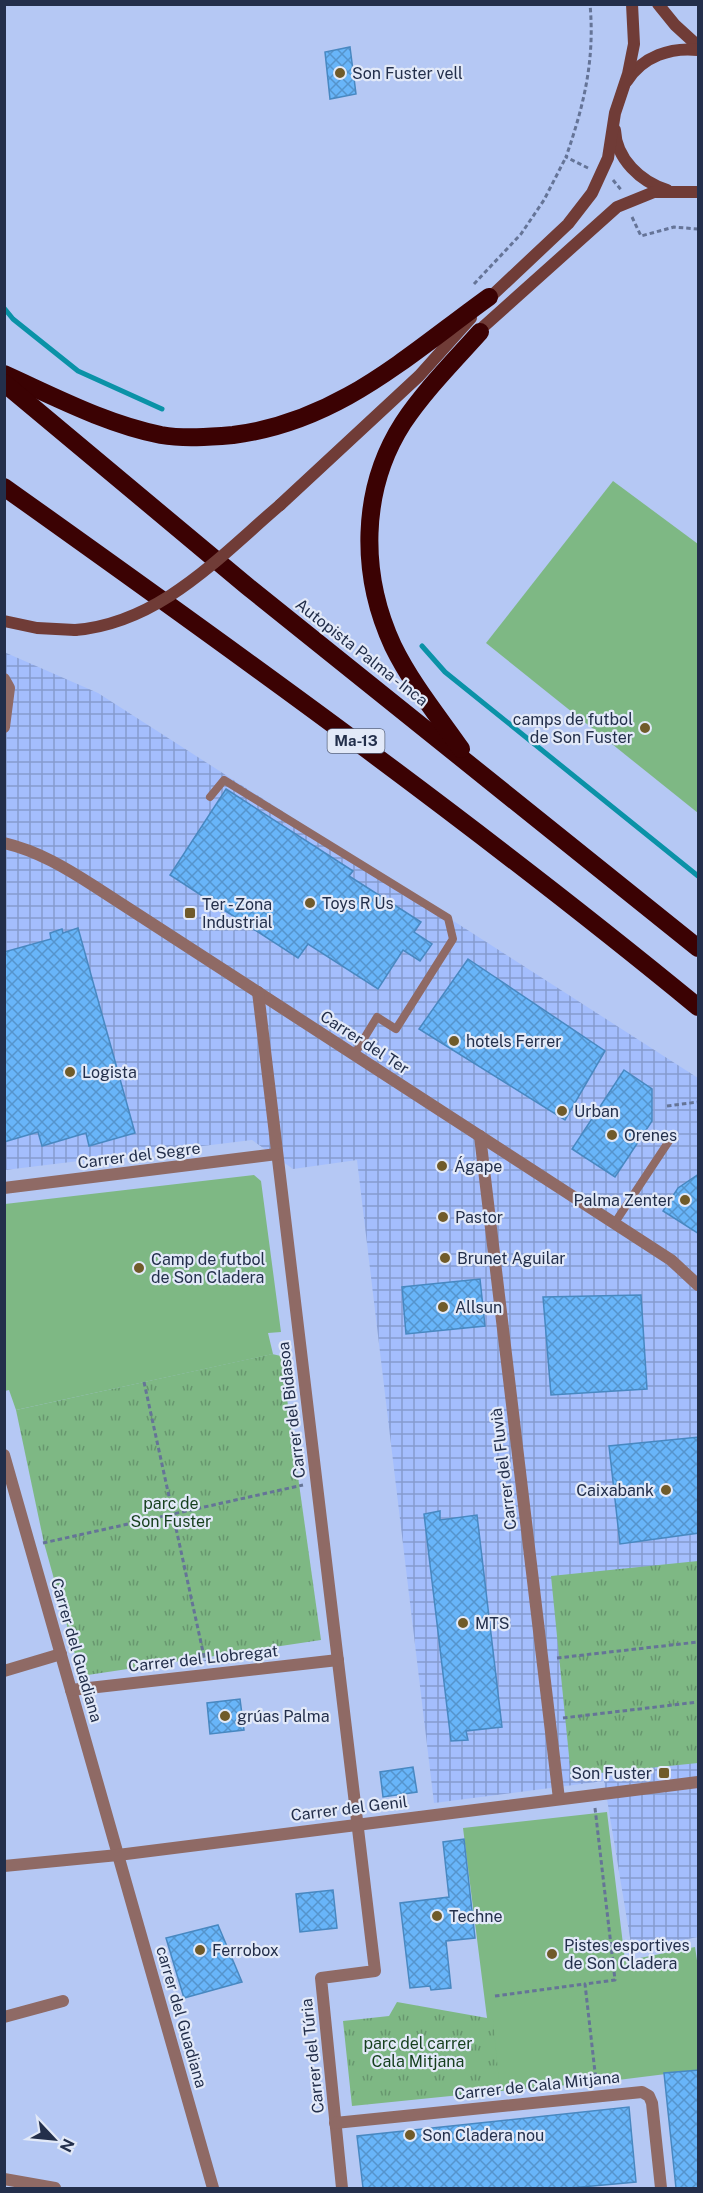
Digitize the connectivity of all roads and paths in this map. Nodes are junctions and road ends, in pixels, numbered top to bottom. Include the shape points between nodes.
1 (632, 4) edge
2 (658, 4) edge
3 (699, 48) edge
4 (620, 92) junction
5 (615, 113) junction
6 (675, 192) junction
7 (699, 192) edge
8 (489, 297) junction
9 (480, 332) junction
10 (4, 374) edge
11 (419, 376) junction
12 (4, 383) edge
13 (4, 487) edge
14 (4, 621) edge
15 (4, 679) edge
16 (4, 727) edge
17 (475, 768) junction
18 (210, 797) dead end
19 (4, 843) edge
20 (699, 948) edge
21 (258, 992) junction
22 (699, 1007) edge
23 (354, 1054) junction
24 (699, 1102) edge
25 (667, 1106) dead end
26 (480, 1136) junction
27 (671, 1138) dead end
28 (277, 1154) junction
29 (4, 1188) edge
30 (614, 1224) junction
31 (699, 1285) edge
32 (144, 1382) dead end
33 (4, 1455) edge
34 (317, 1482) junction
35 (173, 1513) junction
36 (30, 1546) junction
37 (699, 1642) edge
38 (61, 1654) junction
39 (338, 1660) junction
40 (543, 1660) junction
41 (4, 1671) edge
42 (207, 1674) junction
43 (71, 1689) junction
44 (699, 1702) edge
45 (550, 1720) junction
46 (699, 1782) edge
47 (594, 1795) junction
48 (559, 1799) junction
49 (358, 1824) junction
50 (118, 1855) junction
51 (4, 1866) edge
52 (585, 1984) junction
53 (495, 1996) dead end
54 (63, 2001) dead end
55 (4, 2017) edge
56 (598, 2095) junction
57 (335, 2123) junction
58 (4, 2179) edge
59 (55, 2188) edge
60 (213, 2188) edge
61 (342, 2188) edge
62 (661, 2188) edge

1 - 4 street via 633,44 628,74
2 - 3 street
3 - 4 street via 664,52 646,61
4 - 5 street
5 - 6 street via 615,135 623,156 636,173 654,186
5 - 8 street via 608,158 586,201 568,224
6 - 7 street
6 - 9 street via 654,192 617,207
8 - 10 highway via 351,396 278,427 251,433 162,435 99,416
8 - 11 street
9 - 11 street
9 - 17 highway via 402,424 380,471 369,528 370,569 387,632 423,696
11 - 14 street, bridge via 280,505 166,599 118,622 75,630
12 - 17 highway, Autopista Palma - Inca via 238,579
13 - 22 highway, Ma-13 via 374,755
15 - 16 street via 9,688
17 - 20 highway, Autopista Palma - Inca
18 - 23 lane via 224,780 448,918 453,939 396,1029 377,1017
19 - 21 street, Carrer del Ter via 60,864
21 - 23 street, Carrer del Ter
21 - 28 street, Carrer del Bidasoa
23 - 26 street, Carrer del Ter
24 - 25 path
26 - 30 street, Carrer del Ter
26 - 40 street, Carrer del Fluvià
27 - 30 lane
28 - 29 street, Carrer del Segre
28 - 34 street, Carrer del Bidasoa
30 - 31 street, Carrer del Ter via 671,1260
32 - 35 path
33 - 36 street, Carrer del Guadiana
34 - 35 path
34 - 39 street, Carrer del Bidasoa
35 - 36 path
35 - 42 path
36 - 38 street, Carrer del Guadiana
37 - 40 path
38 - 41 street
38 - 43 street, Carrer del Guadiana
39 - 42 street, Carrer del Llobregat
39 - 49 street, Carrer del Bidasoa
40 - 45 street, Carrer del Fluvià
42 - 43 street, Carrer del Llobregat
43 - 50 street, Carrer del Guadiana
44 - 45 path
45 - 48 street, Carrer del Fluvià
46 - 47 street, Carrer del Genil
47 - 48 street, Carrer del Genil
47 - 52 path via 615,1980
48 - 49 street, Carrer del Genil
49 - 50 street, Carrer del Genil
49 - 57 street, Carrer del Túria via 375,1971 321,1978
50 - 51 street, Carrer del Genil
50 - 60 street, carrer del Guadiana
52 - 53 path
52 - 56 path
54 - 55 street
56 - 57 street, Carrer de Cala Mitjana
56 - 62 street, Carrer de Cala Mitjana via 638,2091 649,2096
57 - 61 street, Carrer del Túria
58 - 59 street

